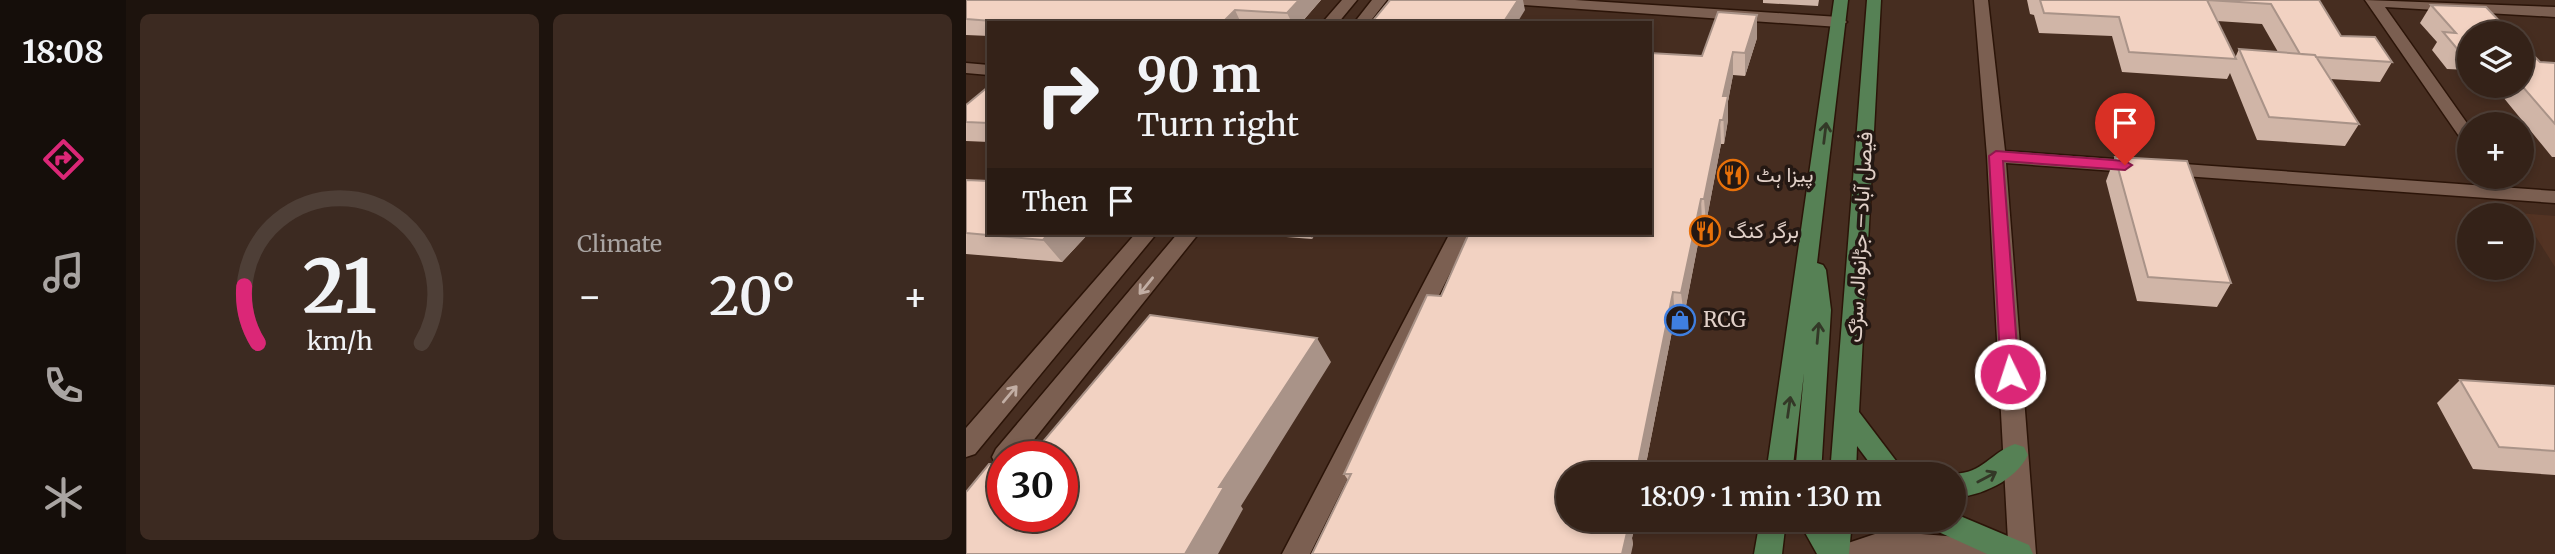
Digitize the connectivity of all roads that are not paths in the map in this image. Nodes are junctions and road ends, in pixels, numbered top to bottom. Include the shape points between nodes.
1 (1350, 0) edge
2 (1380, 0) edge
3 (1508, 0) edge
4 (1841, 0) edge
5 (1874, 0) edge
6 (1981, 0) edge
7 (2373, 1) edge
8 (1576, 4) junction
9 (2555, 12) edge
10 (1331, 21) edge
11 (1364, 21) edge
12 (1568, 21) edge
13 (1839, 22) junction
14 (966, 68) edge
15 (987, 70) edge
16 (2457, 121) edge
17 (1996, 156) junction
18 (2504, 189) edge
19 (2508, 194) junction
20 (2555, 197) edge
21 (1813, 233) junction
22 (1145, 235) edge
23 (1187, 235) edge
24 (1459, 235) edge
25 (1849, 417) junction
26 (1019, 441) edge
27 (966, 446) edge
28 (2015, 456) junction
29 (1781, 462) edge
30 (1809, 462) edge
31 (1844, 462) edge
32 (1884, 462) edge
33 (1966, 484) edge
34 (1966, 531) edge
35 (1771, 532) edge
36 (1819, 532) edge
37 (1837, 532) edge
38 (1296, 554) edge
39 (1768, 554) edge
40 (1833, 554) edge
41 (1852, 554) edge
42 (2008, 554) edge
43 (2020, 554) edge

1 - 10 street
2 - 11 street
3 - 8 street
4 - 13 main road, فیصل آباد– جڑانوالہ سڑک
5 - 25 main road, فیصل آباد– جڑانوالہ سڑک
6 - 17 street
7 - 9 street
7 - 16 street
8 - 12 street
8 - 13 street
21 -> 13 main road, فیصل آباد– جڑانوالہ سڑک
14 - 15 street
17 - 19 street
17 - 28 street
18 - 19 street
19 - 20 street
29 -> 21 main road, فیصل آباد– جڑانوالہ سڑک
30 -> 21 main road via 1820,310
27 -> 22 street
23 -> 26 street
24 - 38 street
25 - 31 main road, فیصل آباد– جڑانوالہ سڑک
25 - 32 main road
33 -> 28 main road via 1980,482
28 - 43 street
34 - 43 main road
35 - 39 main road
36 - 40 main road
37 - 40 main road
41 - 42 street via 1884,544

